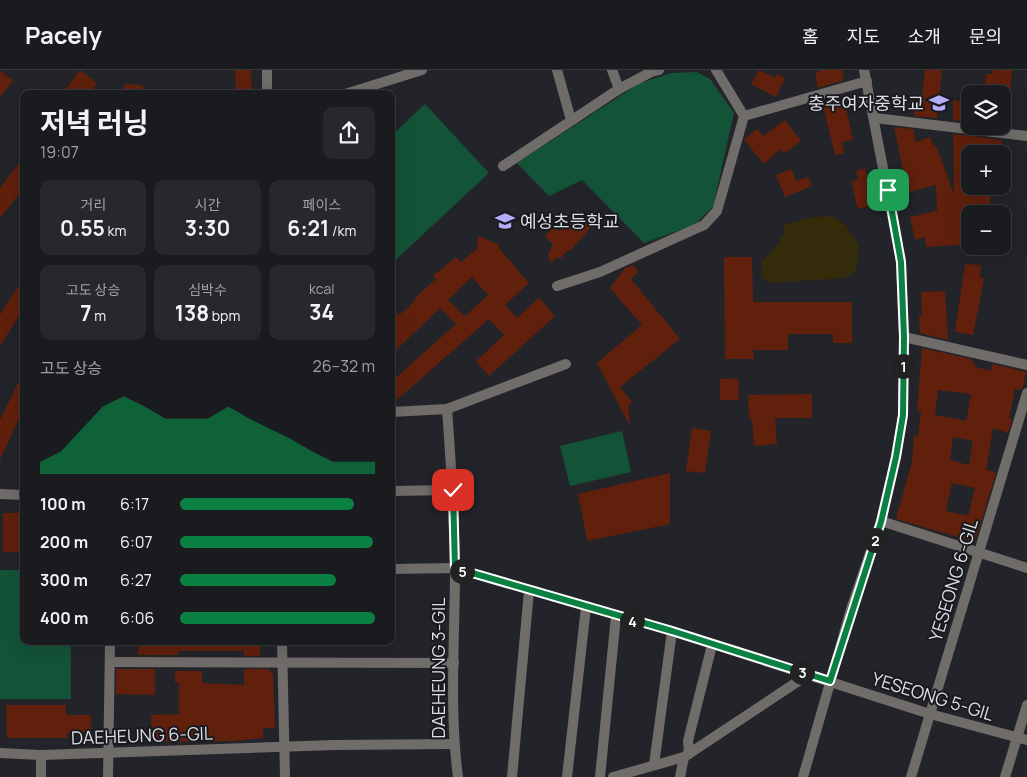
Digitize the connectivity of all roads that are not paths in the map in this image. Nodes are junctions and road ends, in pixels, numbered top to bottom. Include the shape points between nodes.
1 (267, 70) edge
2 (422, 70) edge
3 (557, 70) edge
4 (612, 70) edge
5 (659, 70) edge
6 (716, 70) edge
7 (864, 70) edge
8 (867, 82) junction
9 (619, 89) junction
10 (267, 90) edge
11 (358, 90) edge
12 (744, 116) junction
13 (875, 118) junction
14 (571, 120) junction
15 (1027, 136) edge
16 (503, 166) dead end
17 (557, 286) dead end
18 (904, 337) junction
19 (566, 364) dead end
20 (1027, 366) edge
21 (1027, 393) edge
22 (447, 409) junction
23 (395, 412) edge
24 (453, 490) junction
25 (395, 491) edge
26 (0, 494) edge
27 (20, 495) edge
28 (881, 522) junction
29 (979, 552) junction
30 (455, 568) junction
31 (1027, 568) edge
32 (395, 569) edge
33 (529, 591) junction
34 (586, 607) junction
35 (616, 616) junction
36 (672, 631) junction
37 (110, 645) edge
38 (282, 645) edge
39 (712, 645) junction
40 (282, 661) junction
41 (110, 662) junction
42 (454, 663) junction
43 (809, 674) junction
44 (830, 681) junction
45 (1027, 705) edge
46 (930, 714) junction
47 (1022, 739) edge
48 (454, 744) junction
49 (284, 747) junction
50 (0, 753) edge
51 (108, 753) junction
52 (41, 755) junction
53 (686, 756) junction
54 (654, 765) junction
55 (41, 777) edge
56 (108, 777) edge
57 (285, 777) edge
58 (458, 777) edge
59 (512, 777) edge
60 (567, 777) edge
61 (600, 777) edge
62 (613, 777) edge
63 (680, 777) edge
64 (803, 777) edge
65 (911, 777) edge
66 (1005, 777) edge

1 - 10 street
2 - 11 street
3 - 14 street
4 - 9 street
5 - 9 street
6 - 12 street
7 - 8 street
8 - 12 street
8 - 13 street
9 - 14 street
12 - 17 street via 718,212 704,225 600,272
13 - 15 street
13 - 18 street via 901,262
14 - 16 street
18 - 20 street
18 - 28 street via 903,415
19 - 22 street
21 - 29 street, YESEONG 6-GIL
22 - 23 street
22 - 24 street, DAEHEUNG 3-GIL
24 - 25 street
24 - 30 street, DAEHEUNG 3-GIL
26 - 27 street
28 - 29 street
28 - 44 street
29 - 31 street
29 - 46 street, YESEONG 6-GIL
30 - 32 street, YESEONG 5-GIL
30 - 33 street, YESEONG 5-GIL
30 - 42 street, DAEHEUNG 3-GIL
33 - 34 street, YESEONG 5-GIL
33 - 59 street
34 - 35 street, YESEONG 5-GIL
34 - 60 street
35 - 36 street, YESEONG 5-GIL
35 - 61 street
36 - 39 street, YESEONG 5-GIL
36 - 54 street
37 - 41 street
38 - 40 street
39 - 43 street, YESEONG 5-GIL
39 - 53 street
40 - 41 street
40 - 42 street
40 - 49 street
41 - 51 street
42 - 48 street, DAEHEUNG 3-GIL
43 - 44 street, YESEONG 5-GIL
43 - 53 street
44 - 46 street, YESEONG 5-GIL
44 - 64 street
45 - 47 street
46 - 47 street, YESEONG 5-GIL
46 - 65 street, YESEONG 6-GIL
47 - 66 street
48 - 49 street, DAEHEUNG 6-GIL
48 - 58 street, DAEHEUNG 3-GIL
49 - 51 street, DAEHEUNG 6-GIL
49 - 57 street
50 - 52 street, DAEHEUNG 6-GIL
51 - 52 street, DAEHEUNG 6-GIL
51 - 56 street
52 - 55 street
53 - 54 street
53 - 63 street
54 - 62 street

